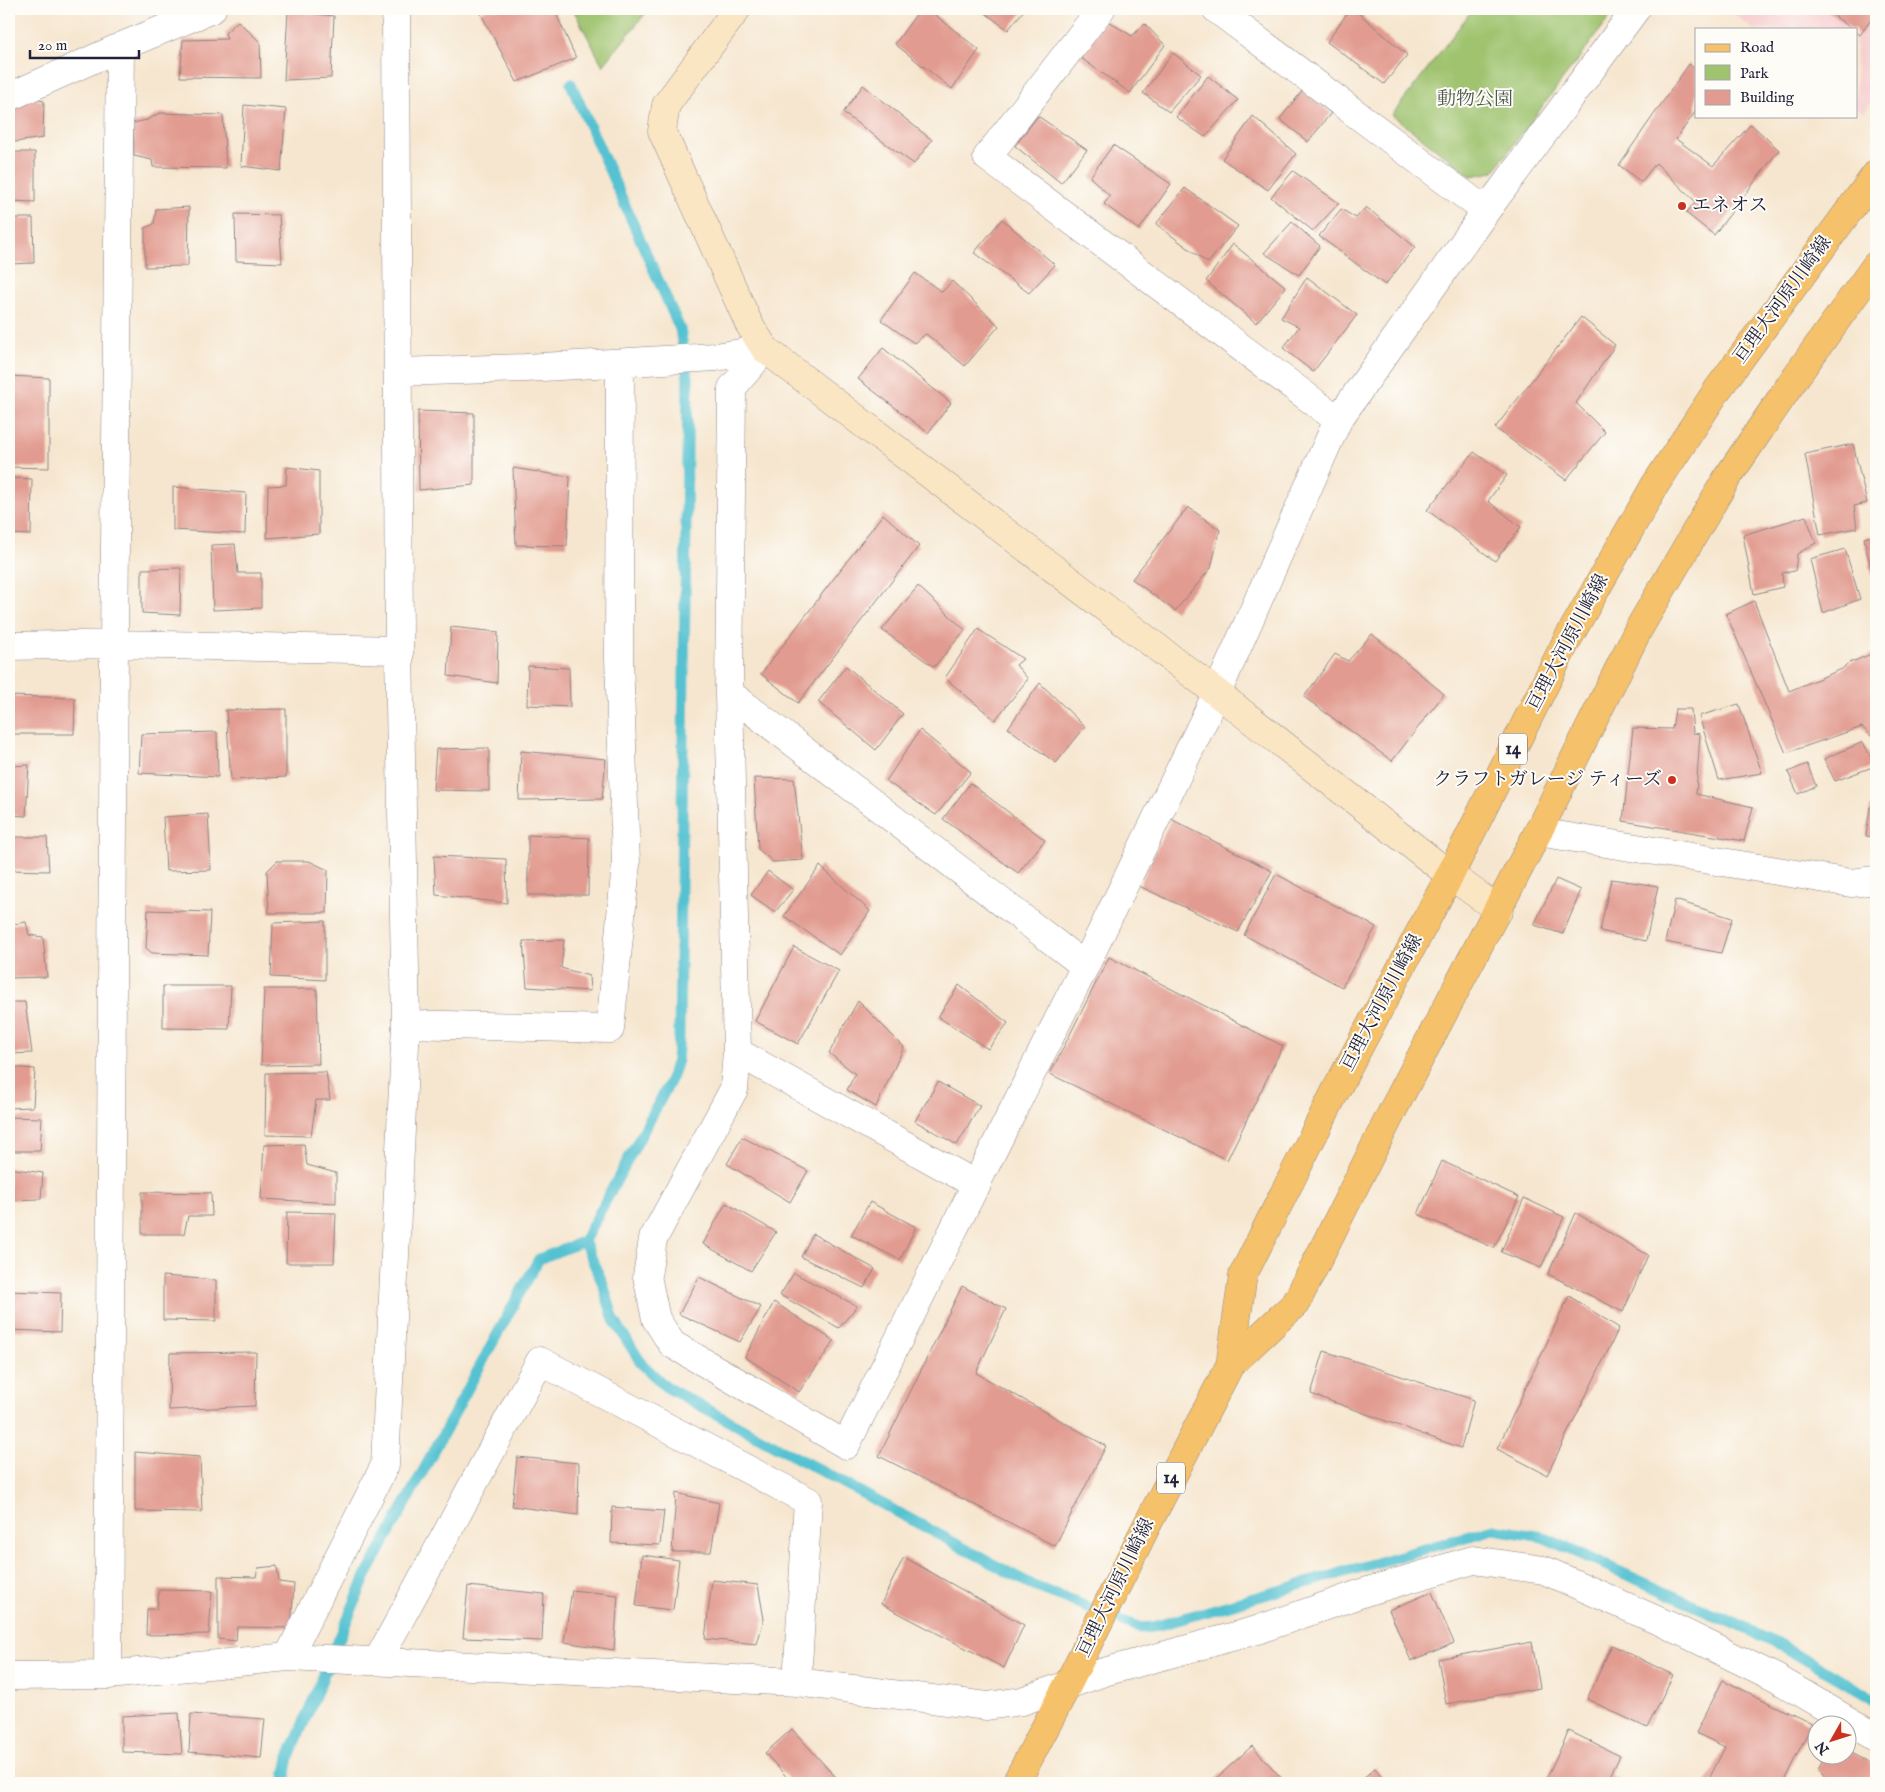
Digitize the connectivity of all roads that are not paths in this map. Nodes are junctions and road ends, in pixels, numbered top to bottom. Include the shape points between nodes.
1 (212, 9) edge
2 (396, 9) edge
3 (737, 9) edge
4 (1101, 9) edge
5 (1216, 9) edge
6 (1636, 9) edge
7 (120, 47) junction
8 (9, 97) edge
9 (1876, 174) edge
10 (1486, 211) junction
11 (1876, 265) edge
12 (765, 349) junction
13 (620, 362) junction
14 (398, 372) junction
15 (1338, 420) junction
16 (114, 644) junction
17 (9, 646) edge
18 (399, 650) junction
19 (728, 693) junction
20 (1216, 693) junction
21 (1538, 832) junction
22 (1450, 875) junction
23 (1876, 880) edge
24 (1499, 910) junction
25 (1086, 966) junction
26 (406, 1024) junction
27 (737, 1052) junction
28 (977, 1185) junction
29 (1230, 1365) junction
30 (297, 1657) junction
31 (367, 1660) junction
32 (108, 1675) junction
33 (9, 1676) edge
34 (797, 1682) junction
35 (1068, 1684) junction
36 (1876, 1737) edge
37 (1016, 1783) edge

1 - 7 street
2 - 14 street
3 - 12 street via 666,105 662,131 749,324
4 - 15 street via 987,157
5 - 10 street
6 - 10 street
7 - 8 street
7 - 16 street
9 - 22 main road, 亘理大河原川崎線 / 14 via 1718,389 1655,485 1566,642
10 - 15 street
11 - 21 main road, 亘理大河原川崎線 / 14 via 1727,478 1681,554 1638,630
12 - 13 street via 716,357
12 - 19 street via 732,388
12 - 20 street
13 - 14 street
13 - 26 street via 619,658 626,864 610,1029
14 - 18 street
15 - 20 street
16 - 17 street
16 - 18 street
16 - 32 street
18 - 26 street
19 - 25 street
19 - 27 street
20 - 22 street
20 - 25 street
21 - 23 street via 1850,883
21 - 24 main road, 亘理大河原川崎線 / 14
22 - 24 street
22 - 29 main road, 亘理大河原川崎線 / 14 via 1243,1275
24 - 29 main road, 亘理大河原川崎線 / 14 via 1296,1303
25 - 28 street
26 - 30 street via 385,1465
27 - 28 street
27 - 28 street via 734,1089 653,1240 647,1276 656,1319 672,1344 846,1445
29 - 35 main road, 亘理大河原川崎線 / 14
30 - 31 street
30 - 32 street
31 - 34 street
31 - 34 street via 540,1361 808,1500
32 - 33 street
34 - 35 street via 987,1706 1022,1701
35 - 36 street via 1257,1630 1365,1592 1473,1560 1544,1570 1776,1678
35 - 37 main road, 亘理大河原川崎線 / 14

